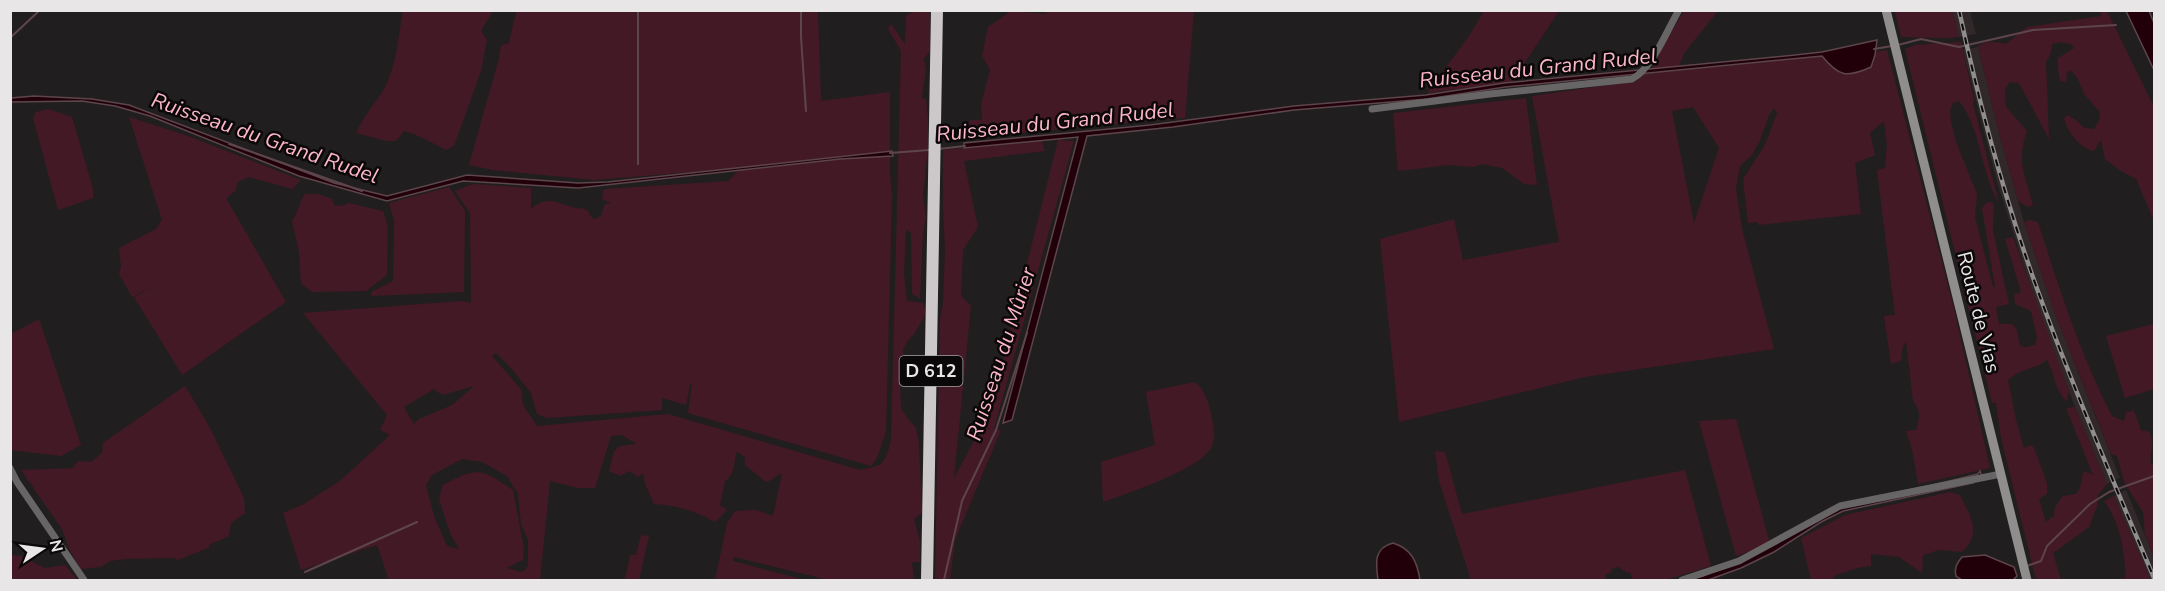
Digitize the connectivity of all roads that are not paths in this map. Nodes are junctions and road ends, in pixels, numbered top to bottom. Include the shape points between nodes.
1 (1679, 10) edge
2 (1886, 10) edge
3 (937, 12) edge
4 (1372, 109) dead end
5 (10, 468) edge
6 (2001, 474) junction
7 (2026, 578) edge
8 (84, 580) edge
9 (927, 580) edge
10 (1682, 580) edge

1 - 4 street via 1645,68 1625,80
2 - 6 main road, Route de Vias
3 - 9 highway, D 612
5 - 8 street
6 - 7 main road, Route de Vias
6 - 10 street via 1840,506 1739,561

